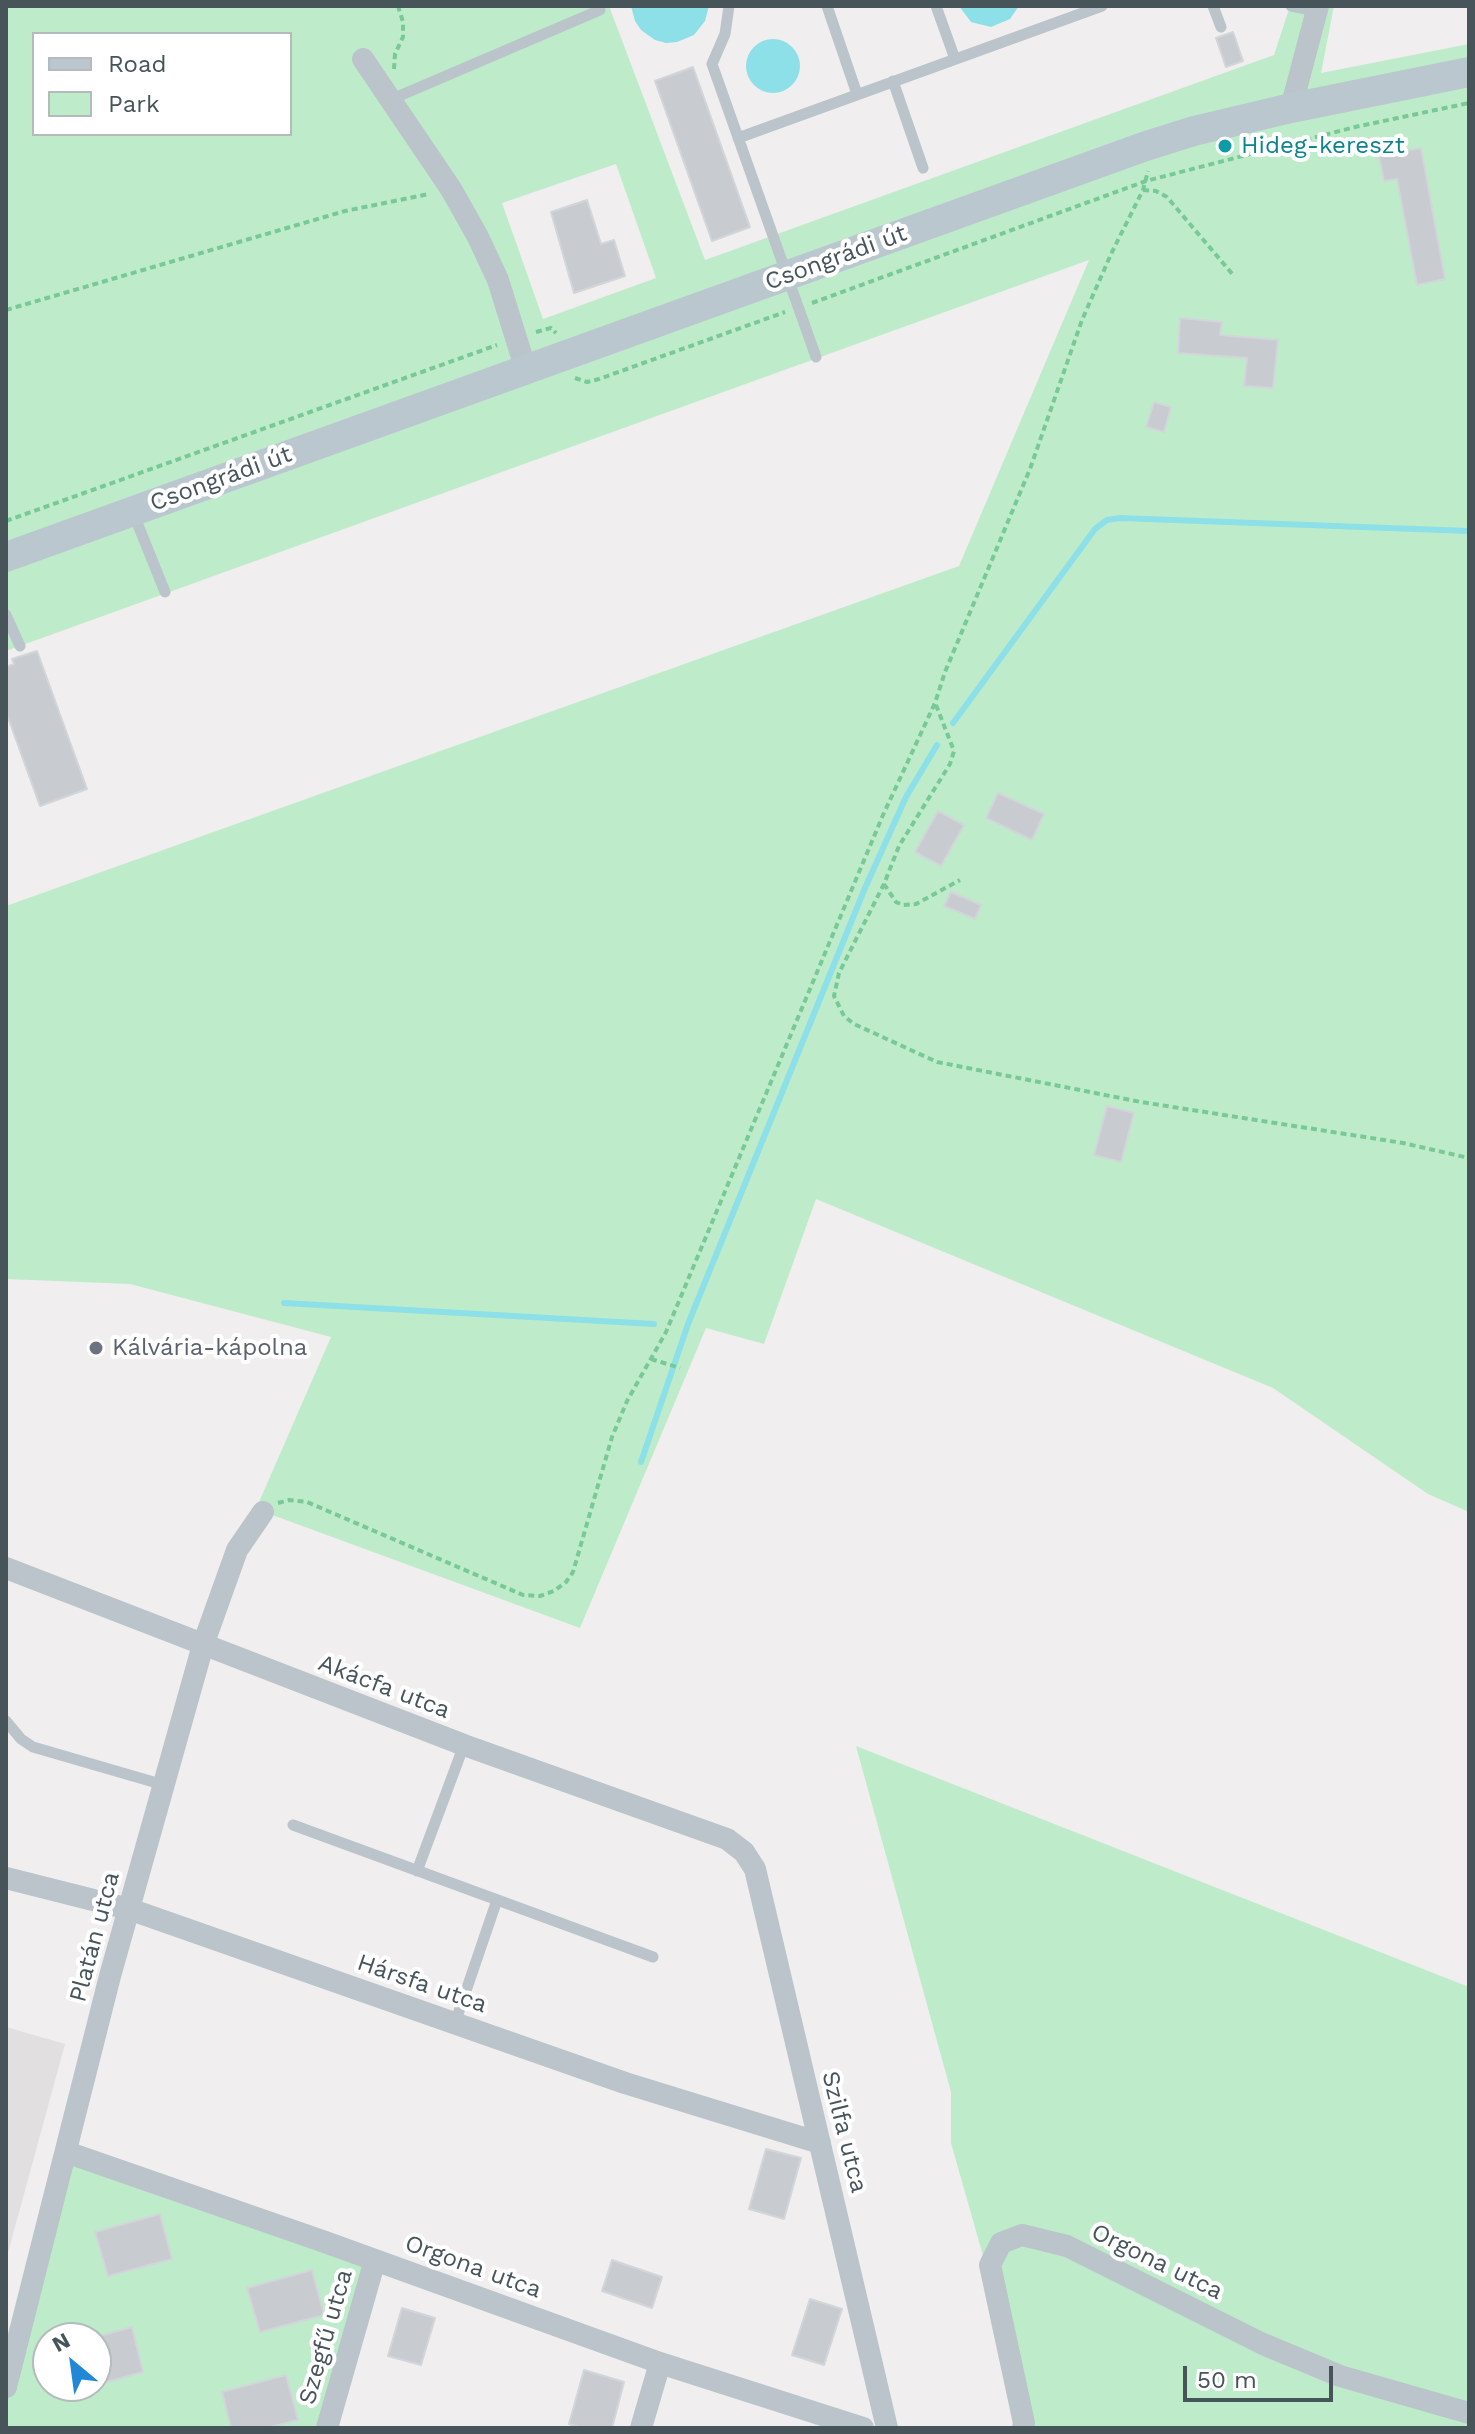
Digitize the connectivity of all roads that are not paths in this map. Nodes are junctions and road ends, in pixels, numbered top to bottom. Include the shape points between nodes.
1 (729, 6) edge
2 (827, 6) edge
3 (936, 6) edge
4 (1102, 6) edge
5 (1213, 6) edge
6 (1291, 6) edge
7 (1317, 9) edge
8 (600, 10) dead end
9 (1221, 27) dead end
10 (363, 59) dead end
11 (955, 59) junction
12 (1469, 74) edge
13 (893, 81) junction
14 (857, 94) junction
15 (392, 99) junction
16 (1291, 108) junction
17 (738, 138) junction
18 (923, 168) dead end
19 (787, 276) junction
20 (816, 357) dead end
21 (526, 370) junction
22 (132, 511) junction
23 (6, 557) edge
24 (165, 592) dead end
25 (6, 615) edge
26 (20, 646) dead end
27 (263, 1512) road end
28 (6, 1568) edge
29 (203, 1645) junction
30 (6, 1721) edge
31 (464, 1745) junction
32 (164, 1785) junction
33 (293, 1825) dead end
34 (744, 1852) joint
35 (417, 1871) junction
36 (6, 1878) edge
37 (497, 1900) junction
38 (129, 1909) junction
39 (653, 1957) dead end
40 (455, 2023) junction
41 (820, 2143) junction
42 (66, 2152) junction
43 (375, 2260) junction
44 (660, 2363) junction
45 (6, 2387) edge
46 (1469, 2413) edge
47 (327, 2428) edge
48 (641, 2428) edge
49 (863, 2428) edge
50 (887, 2428) edge
51 (1023, 2428) edge

1 - 17 lane via 725,34 712,64
2 - 14 lane
3 - 11 lane
4 - 11 lane
5 - 9 lane
6 - 7 lane
7 - 16 street
8 - 15 lane
10 - 15 street
11 - 13 lane
12 - 16 main road, Csongrádi út
13 - 14 lane
13 - 18 lane
14 - 17 lane
15 - 21 street via 478,237 498,280
16 - 19 main road, Csongrádi út via 1146,146
17 - 19 lane
19 - 20 lane
19 - 21 main road, Csongrádi út
21 - 22 main road, Csongrádi út
22 - 23 main road, Csongrádi út
22 - 24 lane
25 - 26 lane
27 - 29 street, Platán utca via 237,1550
28 - 29 street, Akácfa utca
29 - 31 street, Akácfa utca
29 - 32 street, Platán utca
30 - 32 lane via 33,1747
31 - 34 street, Akácfa utca via 727,1839
31 - 35 lane
32 - 38 street, Platán utca
33 - 35 lane
34 - 41 street, Szilfa utca via 755,1869
35 - 37 lane
36 - 38 street, Hársfa utca
37 - 39 lane
37 - 40 lane
38 - 40 street, Hársfa utca
38 - 42 street, Platán utca
40 - 41 street, Hársfa utca
41 - 50 street, Szilfa utca
42 - 43 street, Orgona utca
42 - 45 street, Platán utca
43 - 44 street, Orgona utca
43 - 47 street, Szegfű utca
44 - 48 street
44 - 49 street, Orgona utca
46 - 51 street, Orgona utca via 1340,2376 1263,2344 1067,2246 1022,2235 1001,2243 990,2265

